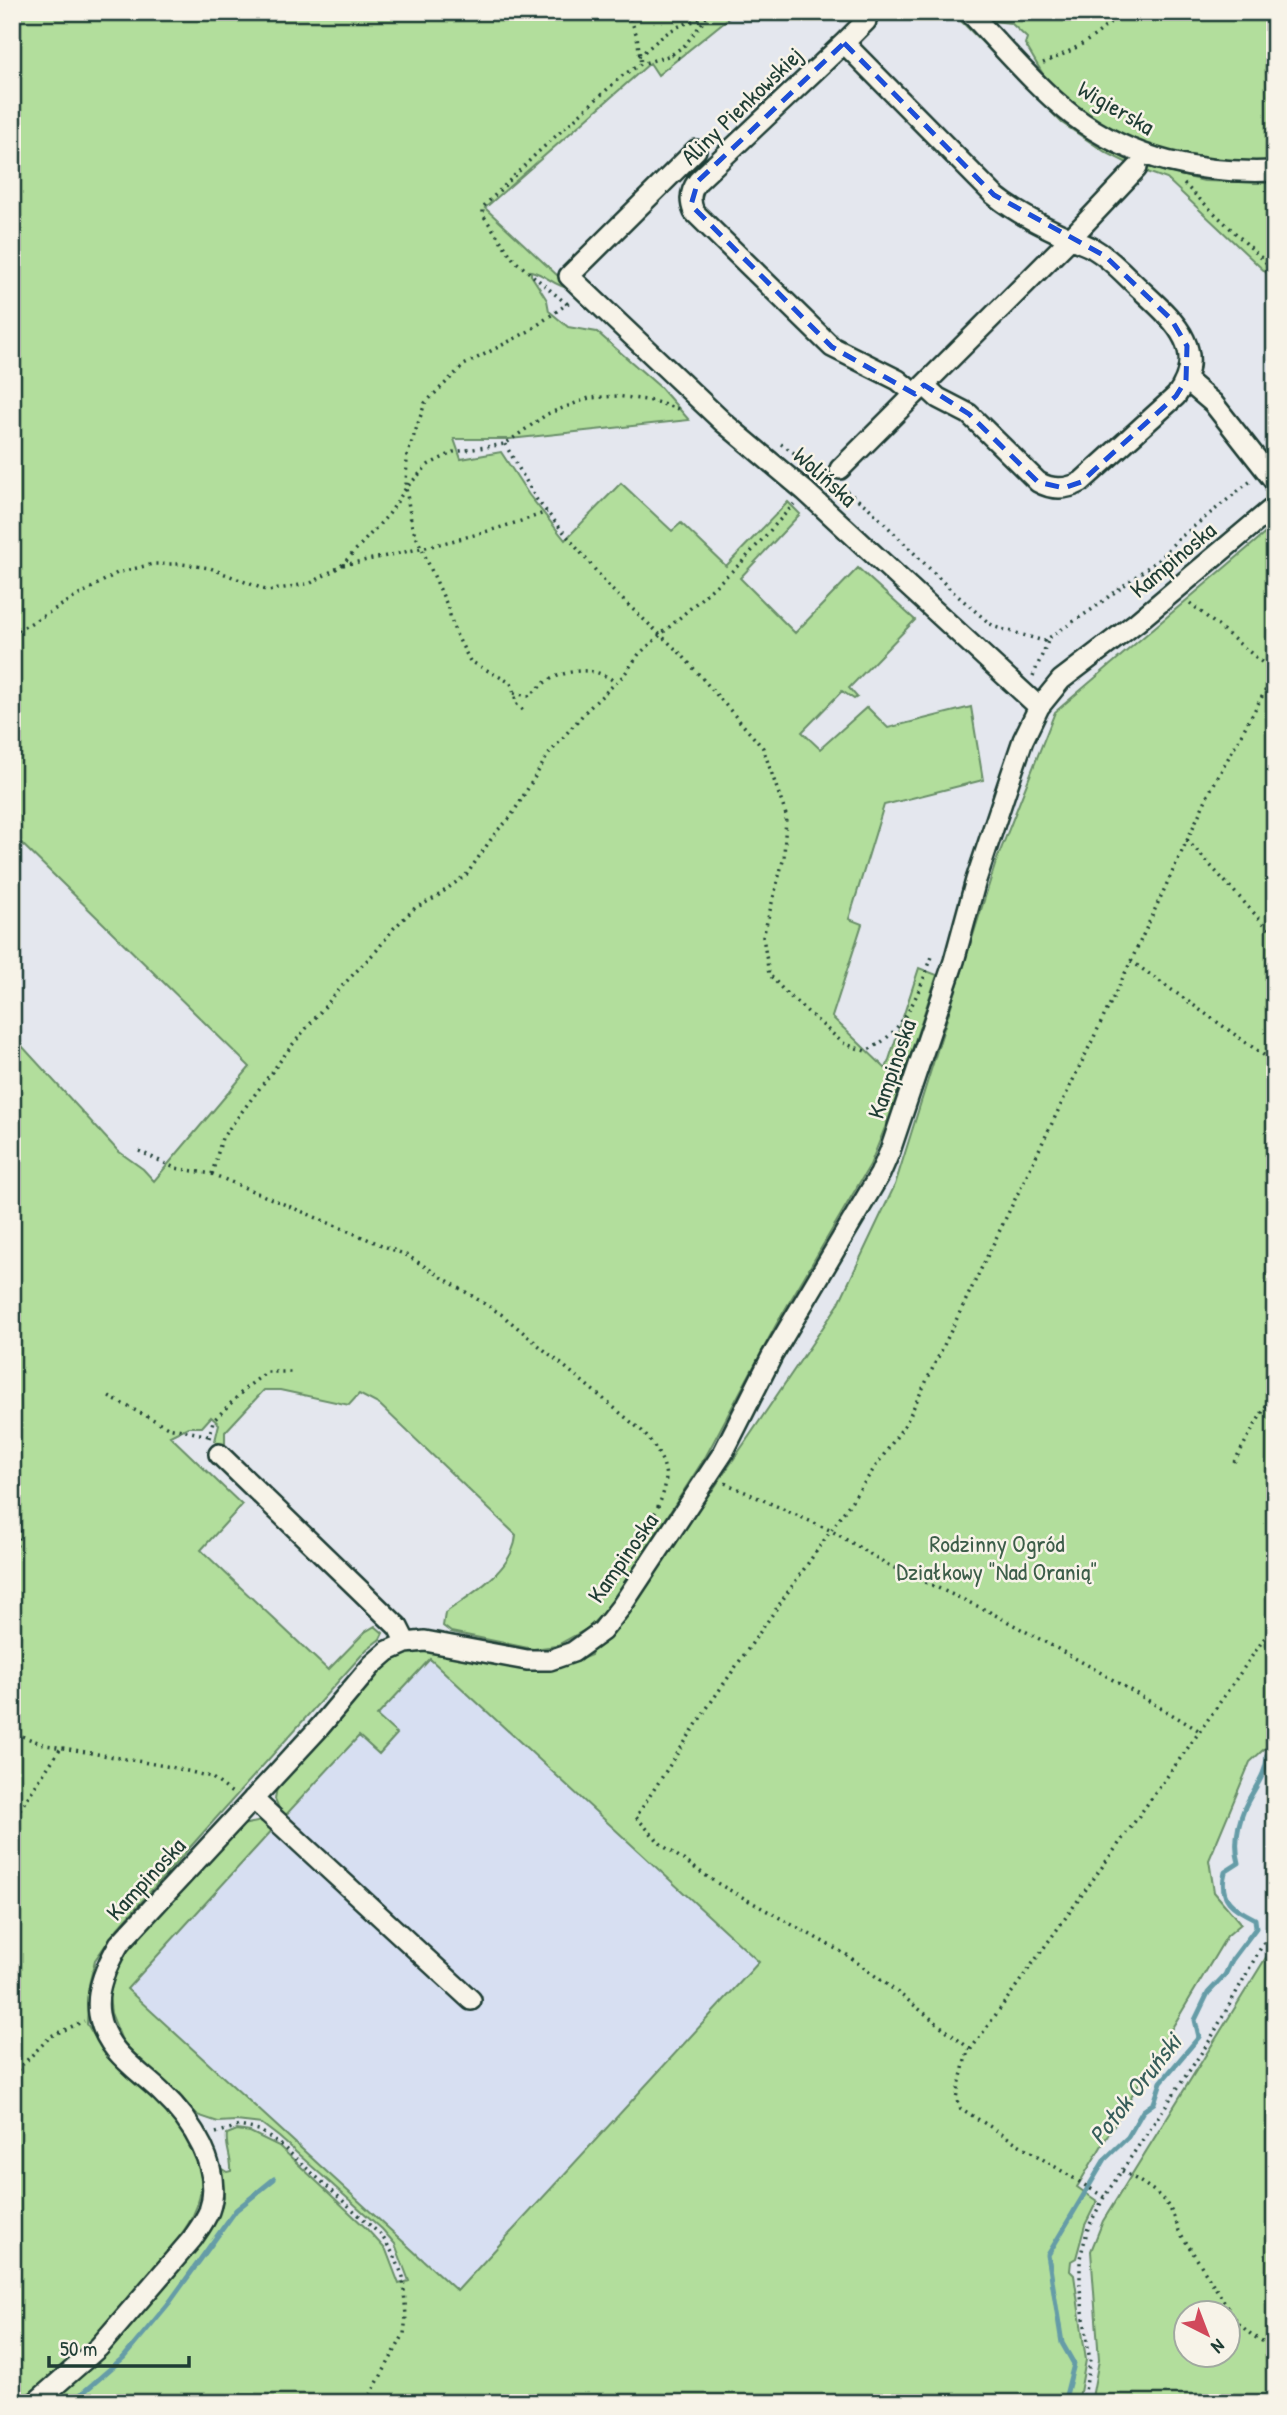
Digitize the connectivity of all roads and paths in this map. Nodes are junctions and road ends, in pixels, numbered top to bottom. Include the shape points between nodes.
1 (628, 12) edge
2 (715, 12) edge
3 (969, 12) edge
4 (1119, 12) edge
5 (706, 19) junction
6 (866, 20) dead end
7 (844, 43) junction
8 (671, 55) junction
9 (639, 56) junction
10 (678, 58) dead end
11 (641, 64) junction
12 (1025, 70) junction
13 (696, 150) dead end
14 (1137, 168) dead end
15 (1275, 172) edge
16 (1177, 178) dead end
17 (1070, 239) junction
18 (1275, 271) edge
19 (580, 288) junction
20 (567, 304) junction
21 (1186, 380) junction
22 (920, 390) junction
23 (688, 412) dead end
24 (779, 443) dead end
25 (505, 444) junction
26 (1269, 475) edge
27 (835, 476) junction
28 (406, 488) junction
29 (805, 491) junction
30 (1275, 506) edge
31 (548, 512) junction
32 (422, 549) junction
33 (341, 566) junction
34 (1206, 616) dead end
35 (12, 634) edge
36 (661, 636) junction
37 (1049, 639) junction
38 (1275, 673) edge
39 (617, 683) junction
40 (514, 693) junction
41 (1024, 693) junction
42 (1039, 707) junction
43 (523, 710) dead end
44 (1187, 840) junction
45 (1275, 936) edge
46 (933, 954) dead end
47 (1131, 961) junction
48 (1275, 1063) edge
49 (139, 1150) dead end
50 (212, 1174) junction
51 (293, 1373) dead end
52 (1275, 1390) edge
53 (109, 1397) dead end
54 (209, 1436) junction
55 (219, 1454) joint
56 (1234, 1462) dead end
57 (743, 1493) dead end
58 (12, 1504) edge
59 (832, 1531) junction
60 (12, 1561) edge
61 (650, 1564) junction
62 (1275, 1623) edge
63 (406, 1643) junction
64 (12, 1727) edge
65 (1200, 1731) junction
66 (62, 1746) junction
67 (250, 1803) junction
68 (12, 1821) edge
69 (1275, 1922) edge
70 (471, 2000) dead end
71 (99, 2015) junction
72 (970, 2049) junction
73 (12, 2075) edge
74 (197, 2138) junction
75 (1122, 2171) junction
76 (1104, 2197) junction
77 (1275, 2348) edge
78 (34, 2403) edge
79 (366, 2403) edge
80 (1083, 2403) edge

1 - 9 path
2 - 5 path
3 - 12 street, Wigierska
4 - 12 path via 1090,38
5 - 8 path
5 - 9 path via 683,24
6 - 7 street
7 - 17 street via 994,195
7 - 22 street, Aliny Pienkowskiej via 698,181 690,195 691,205 832,347
8 - 10 path
8 - 11 path
9 - 11 path
11 - 20 path via 593,101 484,206 483,215 514,260
12 - 15 street, Wigierska via 1071,114 1129,149 1198,169
13 - 19 street, Aliny Pienkowskiej via 569,276
14 - 17 street
16 - 18 path
17 - 21 street via 1105,256 1178,326 1187,346
17 - 22 street
19 - 20 path
19 - 29 street, Wolińska via 723,422
20 - 28 path via 529,331 464,365 425,403 407,456
21 - 22 street, Aliny Pienkowskiej via 1169,403 1081,482 1057,489 1038,482 969,414
21 - 26 street via 1213,403
22 - 27 street
23 - 25 path via 653,401 589,398 547,414
24 - 27 path
25 - 28 path via 454,452 428,465
25 - 31 path
26 - 37 path
27 - 37 path via 989,623
28 - 32 path via 412,527
28 - 33 path via 389,514
29 - 36 path via 741,563
29 - 41 street, Wolińska
30 - 42 street, Kampinoska via 1061,680
31 - 32 path
31 - 36 path via 611,589
32 - 33 path
32 - 40 path via 470,661 505,679
33 - 35 path via 311,583 268,591 210,568 153,564 117,573
34 - 38 path
36 - 39 path via 639,653
36 - 46 path via 763,748 786,814 784,857 763,937 769,974 843,1043 865,1051 880,1045 911,1008
37 - 41 path
38 - 44 path
39 - 40 path via 588,670 551,679 528,696
39 - 50 path via 548,755 510,818 467,874 415,908 394,928 293,1044 222,1138
40 - 43 path
41 - 42 street, Wolińska
42 - 61 street, Kampinoska via 1023,740 946,987 880,1174 772,1356 723,1453
44 - 45 path
44 - 47 path
47 - 48 path
47 - 59 path via 906,1423
49 - 50 path via 175,1168
50 - 61 path via 408,1256 501,1314 642,1431 657,1448 666,1478 641,1540 640,1553
51 - 54 path via 267,1372 212,1421
52 - 56 path
53 - 54 path via 168,1427
54 - 55 path
55 - 63 street via 398,1627
57 - 59 path
58 - 60 path via 21,1536
59 - 65 path via 890,1566 1000,1617
59 - 72 path via 636,1817 662,1845 715,1882 847,1955
61 - 63 street, Kampinoska via 602,1631 563,1656 527,1660 438,1643
62 - 65 path
63 - 67 street, Kampinoska via 372,1665
64 - 66 path via 19,1735
65 - 72 path
66 - 67 path via 211,1777
66 - 68 path
67 - 70 street
67 - 71 street, Kampinoska via 120,1944 102,1979
69 - 75 path via 1210,2040
71 - 73 path via 51,2036
71 - 74 street, Kampinoska via 113,2048 171,2102
72 - 76 path via 956,2098 960,2108
74 - 78 street, Kampinoska via 213,2189 204,2222 99,2347
74 - 79 path via 239,2126 259,2130 382,2236 403,2277 406,2316 404,2333
75 - 76 path
75 - 77 path via 1169,2204 1179,2231 1238,2323
76 - 80 path via 1088,2228 1080,2258 1090,2362

